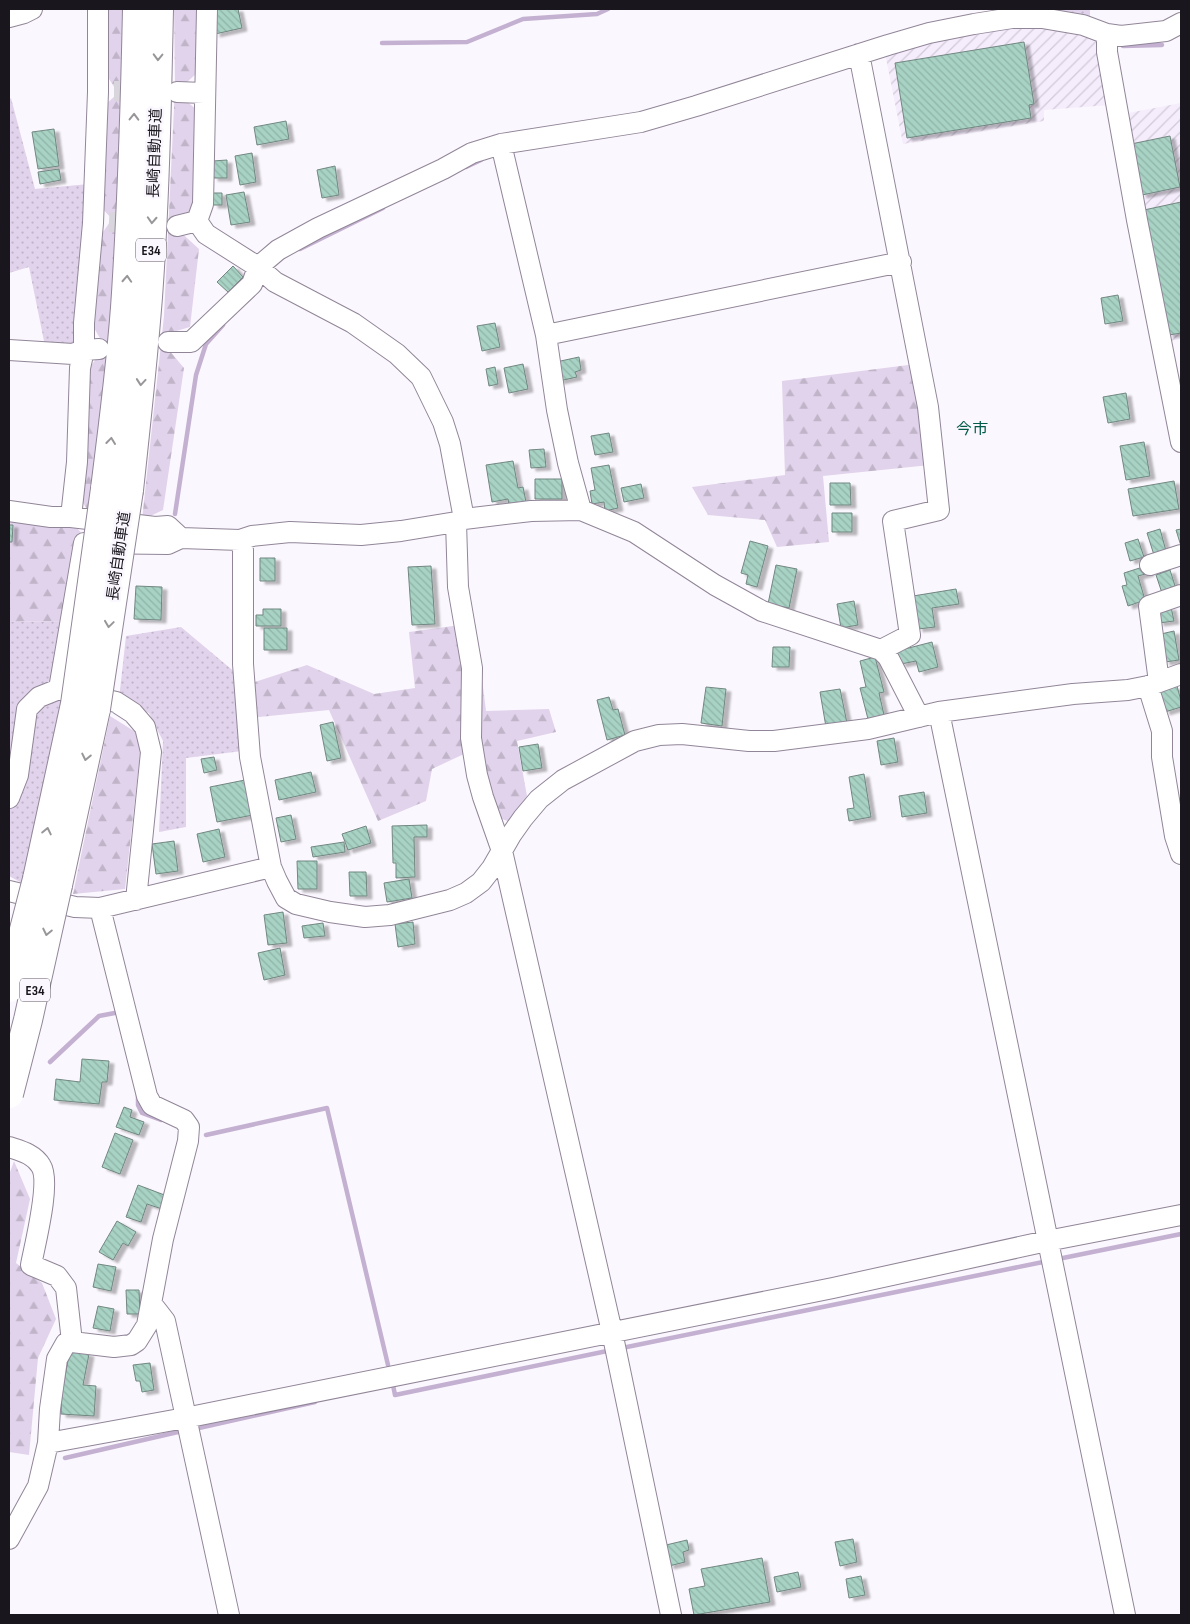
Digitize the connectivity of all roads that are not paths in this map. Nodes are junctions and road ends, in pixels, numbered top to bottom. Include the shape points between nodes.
1 (32, 9) edge
2 (98, 9) edge
3 (137, 9) edge
4 (159, 9) edge
5 (207, 9) edge
6 (9, 17) edge
7 (1181, 23) edge
8 (1107, 34) junction
9 (859, 54) junction
10 (177, 92) dead end
11 (204, 93) junction
12 (501, 144) junction
13 (197, 221) junction
14 (177, 226) tunnel mouth
15 (901, 262) junction
16 (258, 267) junction
17 (546, 335) junction
18 (168, 342) dead end
19 (1172, 347) edge
20 (9, 350) edge
21 (91, 350) junction
22 (1181, 442) edge
23 (117, 490) junction
24 (581, 510) junction
25 (9, 511) edge
26 (71, 517) junction
27 (460, 521) junction
28 (181, 538) junction
29 (240, 540) junction
30 (1181, 555) edge
31 (1150, 565) dead end
32 (1181, 595) edge
33 (881, 650) junction
34 (1181, 674) edge
35 (1154, 684) junction
36 (77, 700) junction
37 (939, 712) junction
38 (919, 717) junction
39 (9, 798) edge
40 (502, 851) junction
41 (1181, 854) edge
42 (271, 867) junction
43 (47, 882) junction
44 (10, 897) edge
45 (136, 900) junction
46 (100, 908) junction
47 (9, 988) edge
48 (9, 1094) edge
49 (9, 1147) edge
50 (1181, 1215) edge
51 (1047, 1241) junction
52 (151, 1304) junction
53 (612, 1332) junction
54 (72, 1342) junction
55 (185, 1418) junction
56 (48, 1443) junction
57 (9, 1539) edge
58 (229, 1615) edge
59 (671, 1615) edge
60 (1125, 1615) edge

1 - 6 street
2 - 21 street via 106,91 101,223 84,323
23 -> 3 highway, 長崎自動車道 / E34
4 -> 23 highway, 長崎自動車道 / E34 via 156,131 141,384
5 - 11 street
7 - 8 street via 1166,31 1146,34
8 - 9 street via 1083,25 1042,18 1012,18 929,33
8 - 19 street via 1107,52 1132,192
9 - 12 street via 641,122
9 - 15 street
10 - 11 street
11 - 13 street via 203,204
12 - 16 street via 472,153 318,228 278,250
12 - 17 street
13 - 14 street
13 - 16 street via 206,234
15 - 17 street
15 - 33 street via 928,407 939,510 893,520 910,635
16 - 18 street via 252,284 191,342
16 - 27 street via 275,282 353,323 397,354 421,377 450,444
17 - 24 street via 556,410
19 - 22 street
20 - 21 street via 73,354
21 - 26 street via 80,368 77,462
23 - 36 highway, 長崎自動車道 / E34, bridge
24 - 27 street via 531,510
24 - 33 street via 634,532 715,585 762,610
25 - 26 street
26 - 28 street via 168,526
27 - 29 street via 361,536 290,532
27 - 40 street via 458,587 472,668 472,738 477,775
28 - 29 street
28 - 36 street via 168,544 84,543
29 - 42 street via 243,550 243,664 250,757
30 - 31 street
32 - 35 street via 1149,606
33 - 38 street via 888,657
34 - 35 street
35 - 37 street via 1128,690
35 - 41 street via 1162,731 1162,757
36 - 39 street via 39,697 27,708 18,775
36 - 43 highway, 長崎自動車道 / E34
36 - 45 street via 116,702 133,713 145,728 151,752
37 - 38 street
37 - 51 street
38 - 40 street via 868,729 774,741 750,742 682,734 635,741 563,780 539,799
40 - 42 street via 481,882 466,893 390,915 364,917 296,904 286,898
40 - 53 street
42 - 45 street
43 - 47 highway, 長崎自動車道 / E34, bridge
43 -> 48 highway, 長崎自動車道 / E34, bridge via 28,1020
44 - 46 street via 75,908
45 - 46 street
46 - 52 street via 146,1096 152,1105 184,1120 189,1128
49 - 54 street via 29,1154 42,1166 46,1183 31,1265 57,1276 66,1288
50 - 51 street
51 - 53 street
51 - 60 street
52 - 54 street via 147,1324 131,1345 114,1347
52 - 55 street via 164,1321
53 - 55 street
53 - 59 street
54 - 56 street via 66,1344 57,1359
55 - 56 street
55 - 58 street
56 - 57 street via 38,1486

